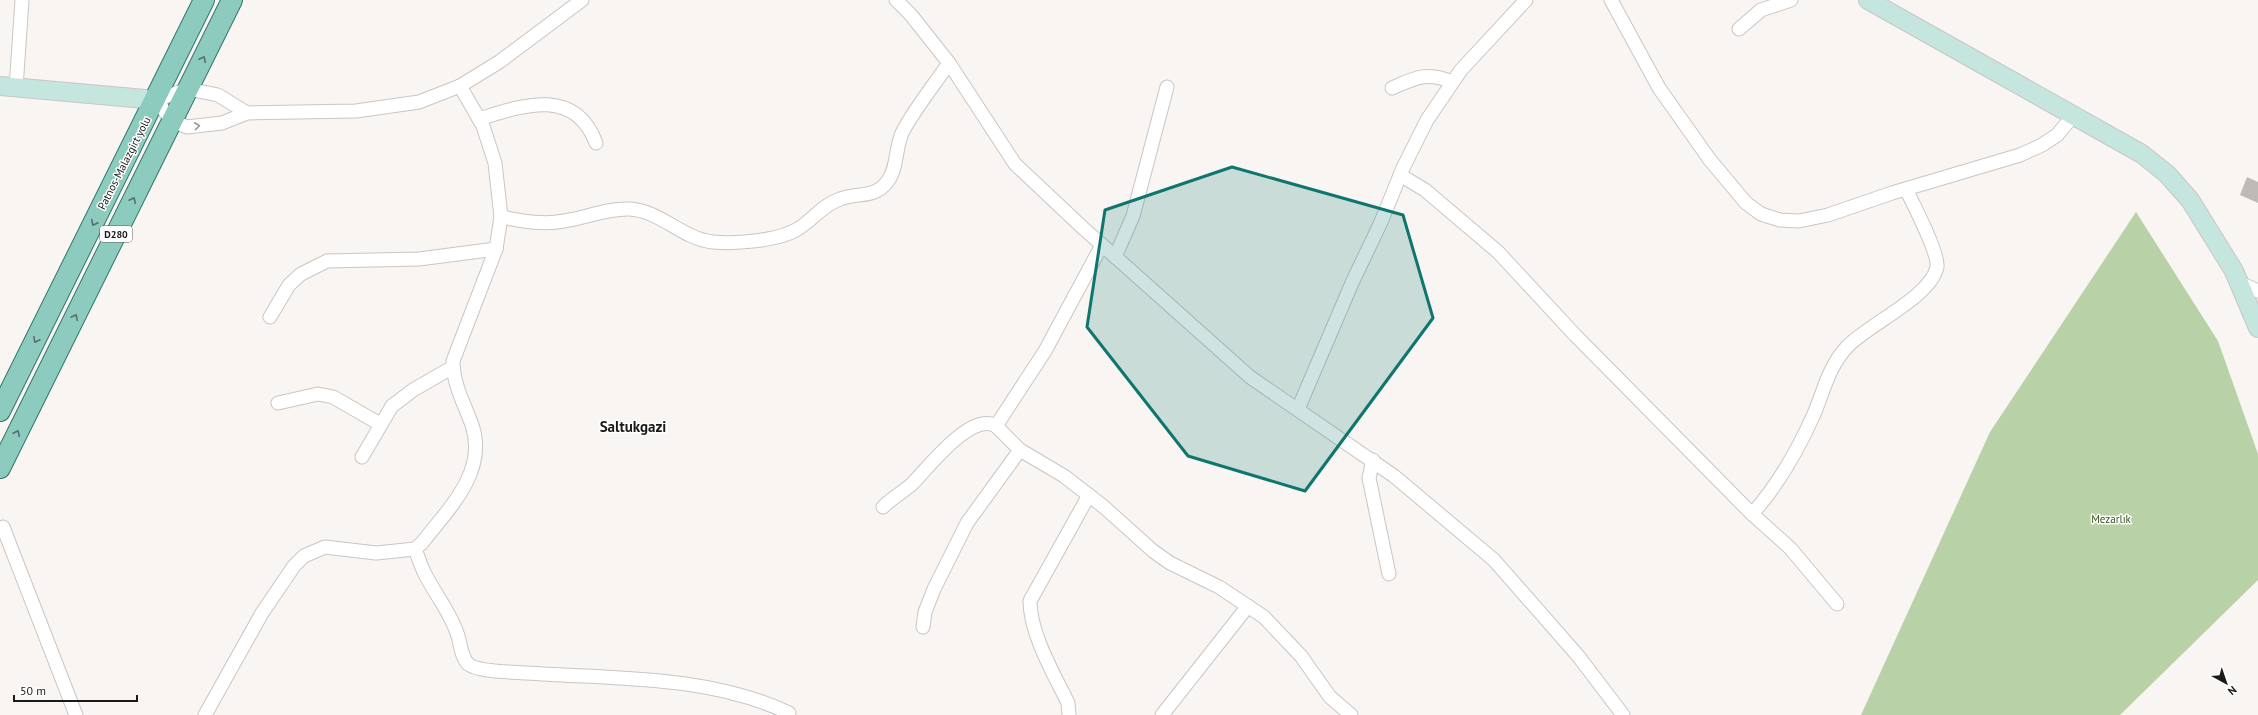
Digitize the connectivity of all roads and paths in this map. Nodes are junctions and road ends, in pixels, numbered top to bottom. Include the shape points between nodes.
1 (22, 0) edge
2 (204, 0) edge
3 (232, 0) edge
4 (582, 0) edge
5 (896, 0) edge
6 (1526, 0) edge
7 (1611, 0) edge
8 (1791, 0) edge
9 (1868, 0) edge
10 (1739, 29) dead end
11 (949, 63) junction
12 (1452, 82) junction
13 (460, 86) junction
14 (8, 87) edge
15 (1167, 87) dead end
16 (1392, 88) dead end
17 (188, 89) junction
18 (156, 100) junction
19 (248, 113) junction
20 (2073, 116) junction
21 (479, 119) junction
22 (172, 121) junction
23 (596, 143) dead end
24 (1400, 174) junction
25 (1906, 189) junction
26 (501, 217) junction
27 (1102, 245) junction
28 (496, 249) junction
29 (1115, 257) junction
30 (2238, 282) junction
31 (2258, 291) edge
32 (270, 317) dead end
33 (2258, 328) edge
34 (453, 367) junction
35 (278, 402) dead end
36 (1298, 409) junction
37 (0, 411) edge
38 (380, 424) junction
39 (996, 426) junction
40 (1020, 450) junction
41 (362, 457) dead end
42 (1373, 460) junction
43 (0, 468) edge
44 (1089, 495) junction
45 (883, 507) dead end
46 (1752, 514) junction
47 (3, 527) dead end
48 (415, 549) junction
49 (1389, 574) dead end
50 (1837, 604) dead end
51 (1248, 606) junction
52 (923, 626) dead end
53 (789, 713) dead end
54 (76, 715) edge
55 (205, 715) edge
56 (1069, 715) edge
57 (1162, 715) edge
58 (1350, 715) edge
59 (1623, 715) edge

1 - 14 street
2 - 18 main road, Patnos-Malazgirt yolu / D280
17 -> 3 main road, D280
4 - 13 street via 505,58
5 - 11 street via 911,14
6 - 12 street
7 - 25 street via 1659,88 1682,122 1746,204 1761,214 1780,220 1800,221 1828,215
8 - 10 street via 1761,10
9 - 20 street
11 - 26 street via 902,132 888,180 880,190 868,195 842,198 818,211 796,230 750,241 712,242 692,237 661,219 630,209 545,223 529,223
11 - 27 street via 1014,164
12 - 16 street via 1439,76 1416,77
12 - 24 street via 1427,120
13 - 19 street via 419,102 356,111
13 - 21 street
14 - 18 street
15 - 29 street via 1133,216
17 - 18 street
17 - 19 street via 218,95
17 - 22 main road, D280
18 - 22 street
18 -> 37 main road, Patnos-Malazgirt yolu / D280
22 -> 19 street via 187,127 222,123
20 - 25 street via 2057,135 2020,155
20 - 30 street via 2142,154 2167,174 2190,200 2234,271
21 - 23 street via 513,108 567,108 580,115 591,130
21 - 26 street via 496,164
43 -> 22 main road, D280
24 - 36 street
24 - 46 street via 1430,195 1498,252 1575,335
25 - 46 street via 1935,253 1937,267 1931,279 1907,303 1863,333 1839,356 1831,369 1800,444 1772,492
26 - 28 street
27 - 29 street
27 - 39 street via 1045,351
28 - 32 street via 419,259 327,261 311,267 297,278 279,300
28 - 34 street via 453,361
29 - 36 street via 1250,377
30 - 31 street
30 - 33 street
34 - 38 street via 413,390 392,406
34 - 48 street via 453,375 474,433 474,467 464,488 422,544
35 - 38 street via 318,394 333,397
36 - 42 street
38 - 41 street
39 - 40 street
39 - 45 street via 983,423 963,433 946,447 912,484
40 - 44 street via 1064,476
40 - 52 street via 967,523 934,589 925,612
42 - 49 street via 1369,478
42 - 59 street via 1429,503 1494,560 1579,657
44 - 51 street via 1170,563 1202,577
44 - 56 street via 1030,601 1034,626 1068,703
46 - 50 street via 1790,548
47 - 54 street
48 - 53 street via 455,628 463,656 469,665 506,671 635,678 683,685 744,696
48 - 55 street via 362,553 325,547 304,556 294,566 262,613
51 - 57 street
51 - 58 street via 1291,644 1330,697

